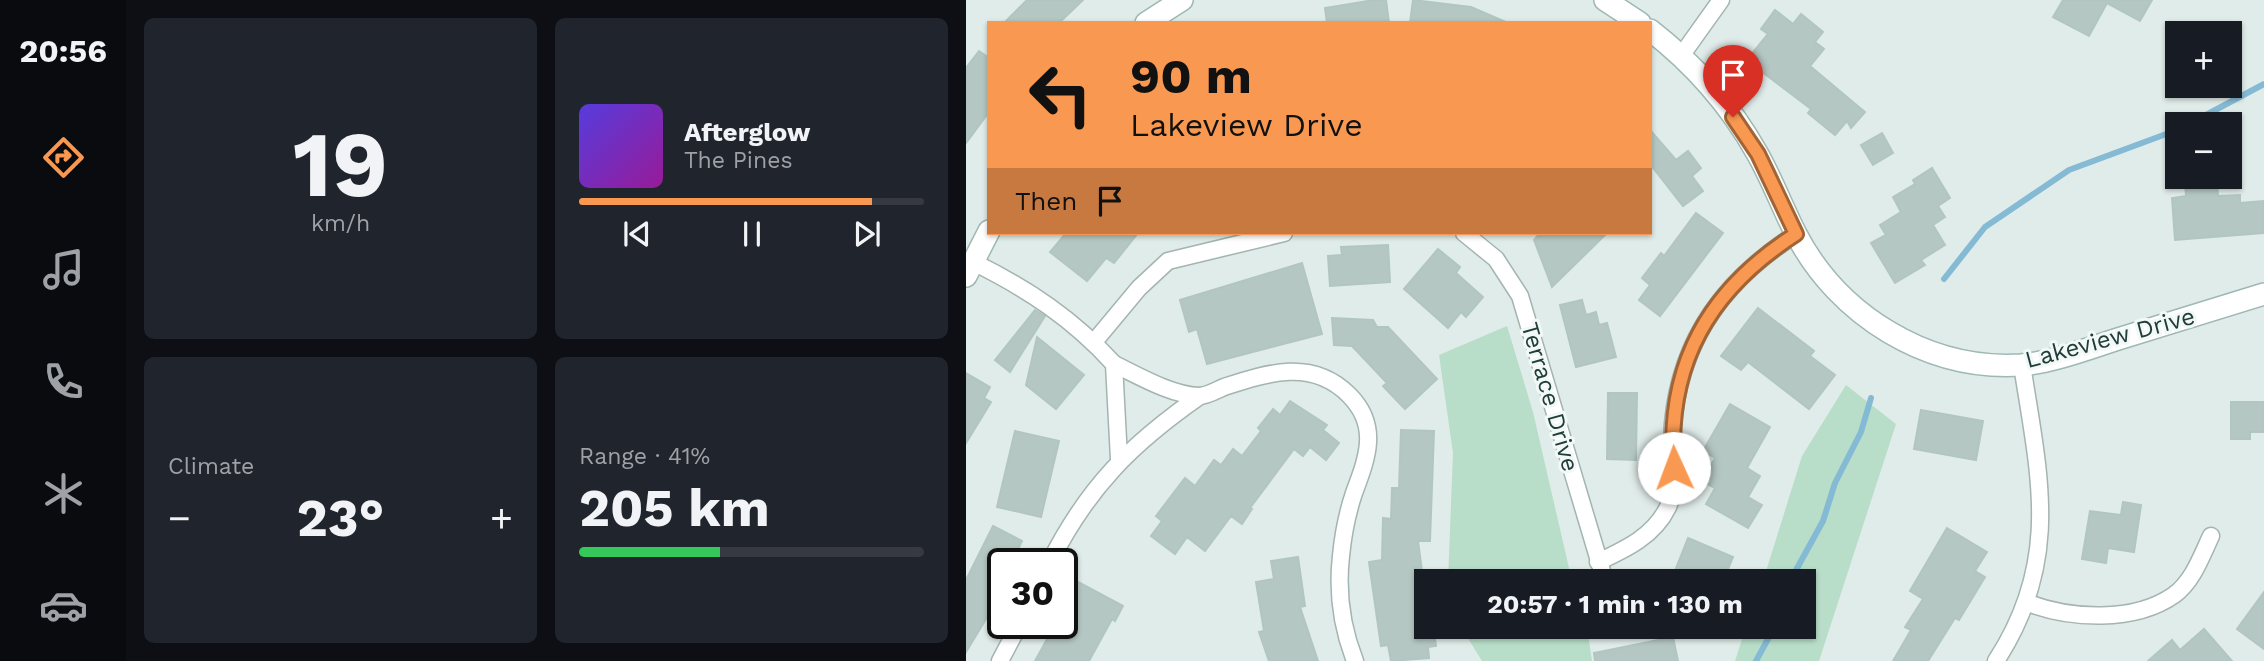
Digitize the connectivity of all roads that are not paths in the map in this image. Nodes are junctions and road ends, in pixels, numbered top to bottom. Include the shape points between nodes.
1 (1182, 0) edge
2 (1605, 0) edge
3 (1721, 0) edge
4 (1149, 21) edge
5 (1637, 21) edge
6 (1652, 32) edge
7 (1681, 56) junction
8 (1796, 234) junction
9 (987, 235) edge
10 (1275, 235) edge
11 (1466, 235) edge
12 (970, 269) edge
13 (2264, 294) edge
14 (1094, 342) junction
15 (1114, 364) junction
16 (2022, 365) junction
17 (1200, 396) junction
18 (1119, 459) junction
19 (2211, 536) dead end
20 (1058, 548) edge
21 (1598, 562) junction
22 (1601, 569) edge
23 (2028, 603) junction
24 (1012, 639) edge
25 (1000, 661) edge
26 (1355, 661) edge
27 (1996, 661) edge

1 - 4 street
2 - 5 street
3 - 7 street
6 - 7 street, Lakeview Drive
7 - 8 street, Lakeview Drive via 1742,129
8 - 16 street, Lakeview Drive via 1835,292 1882,328 1943,356
8 - 21 street via 1748,268 1712,309 1690,352 1677,398 1669,506 1654,529
9 - 12 street
10 - 14 street via 1168,261
11 - 21 street, Terrace Drive via 1496,260 1520,296
12 - 14 street via 1043,300
13 - 16 street, Lakeview Drive
14 - 15 street
15 - 17 street
15 - 18 street
16 - 23 street via 2041,517 2038,561
17 - 18 street
17 - 26 street via 1265,375 1298,370 1339,386 1360,408 1369,454 1349,510 1339,579 1344,624
18 - 20 street
19 - 23 street via 2188,582 2160,602 2098,615 2050,611
21 - 22 street, Terrace Drive
23 - 27 street
24 - 25 street

